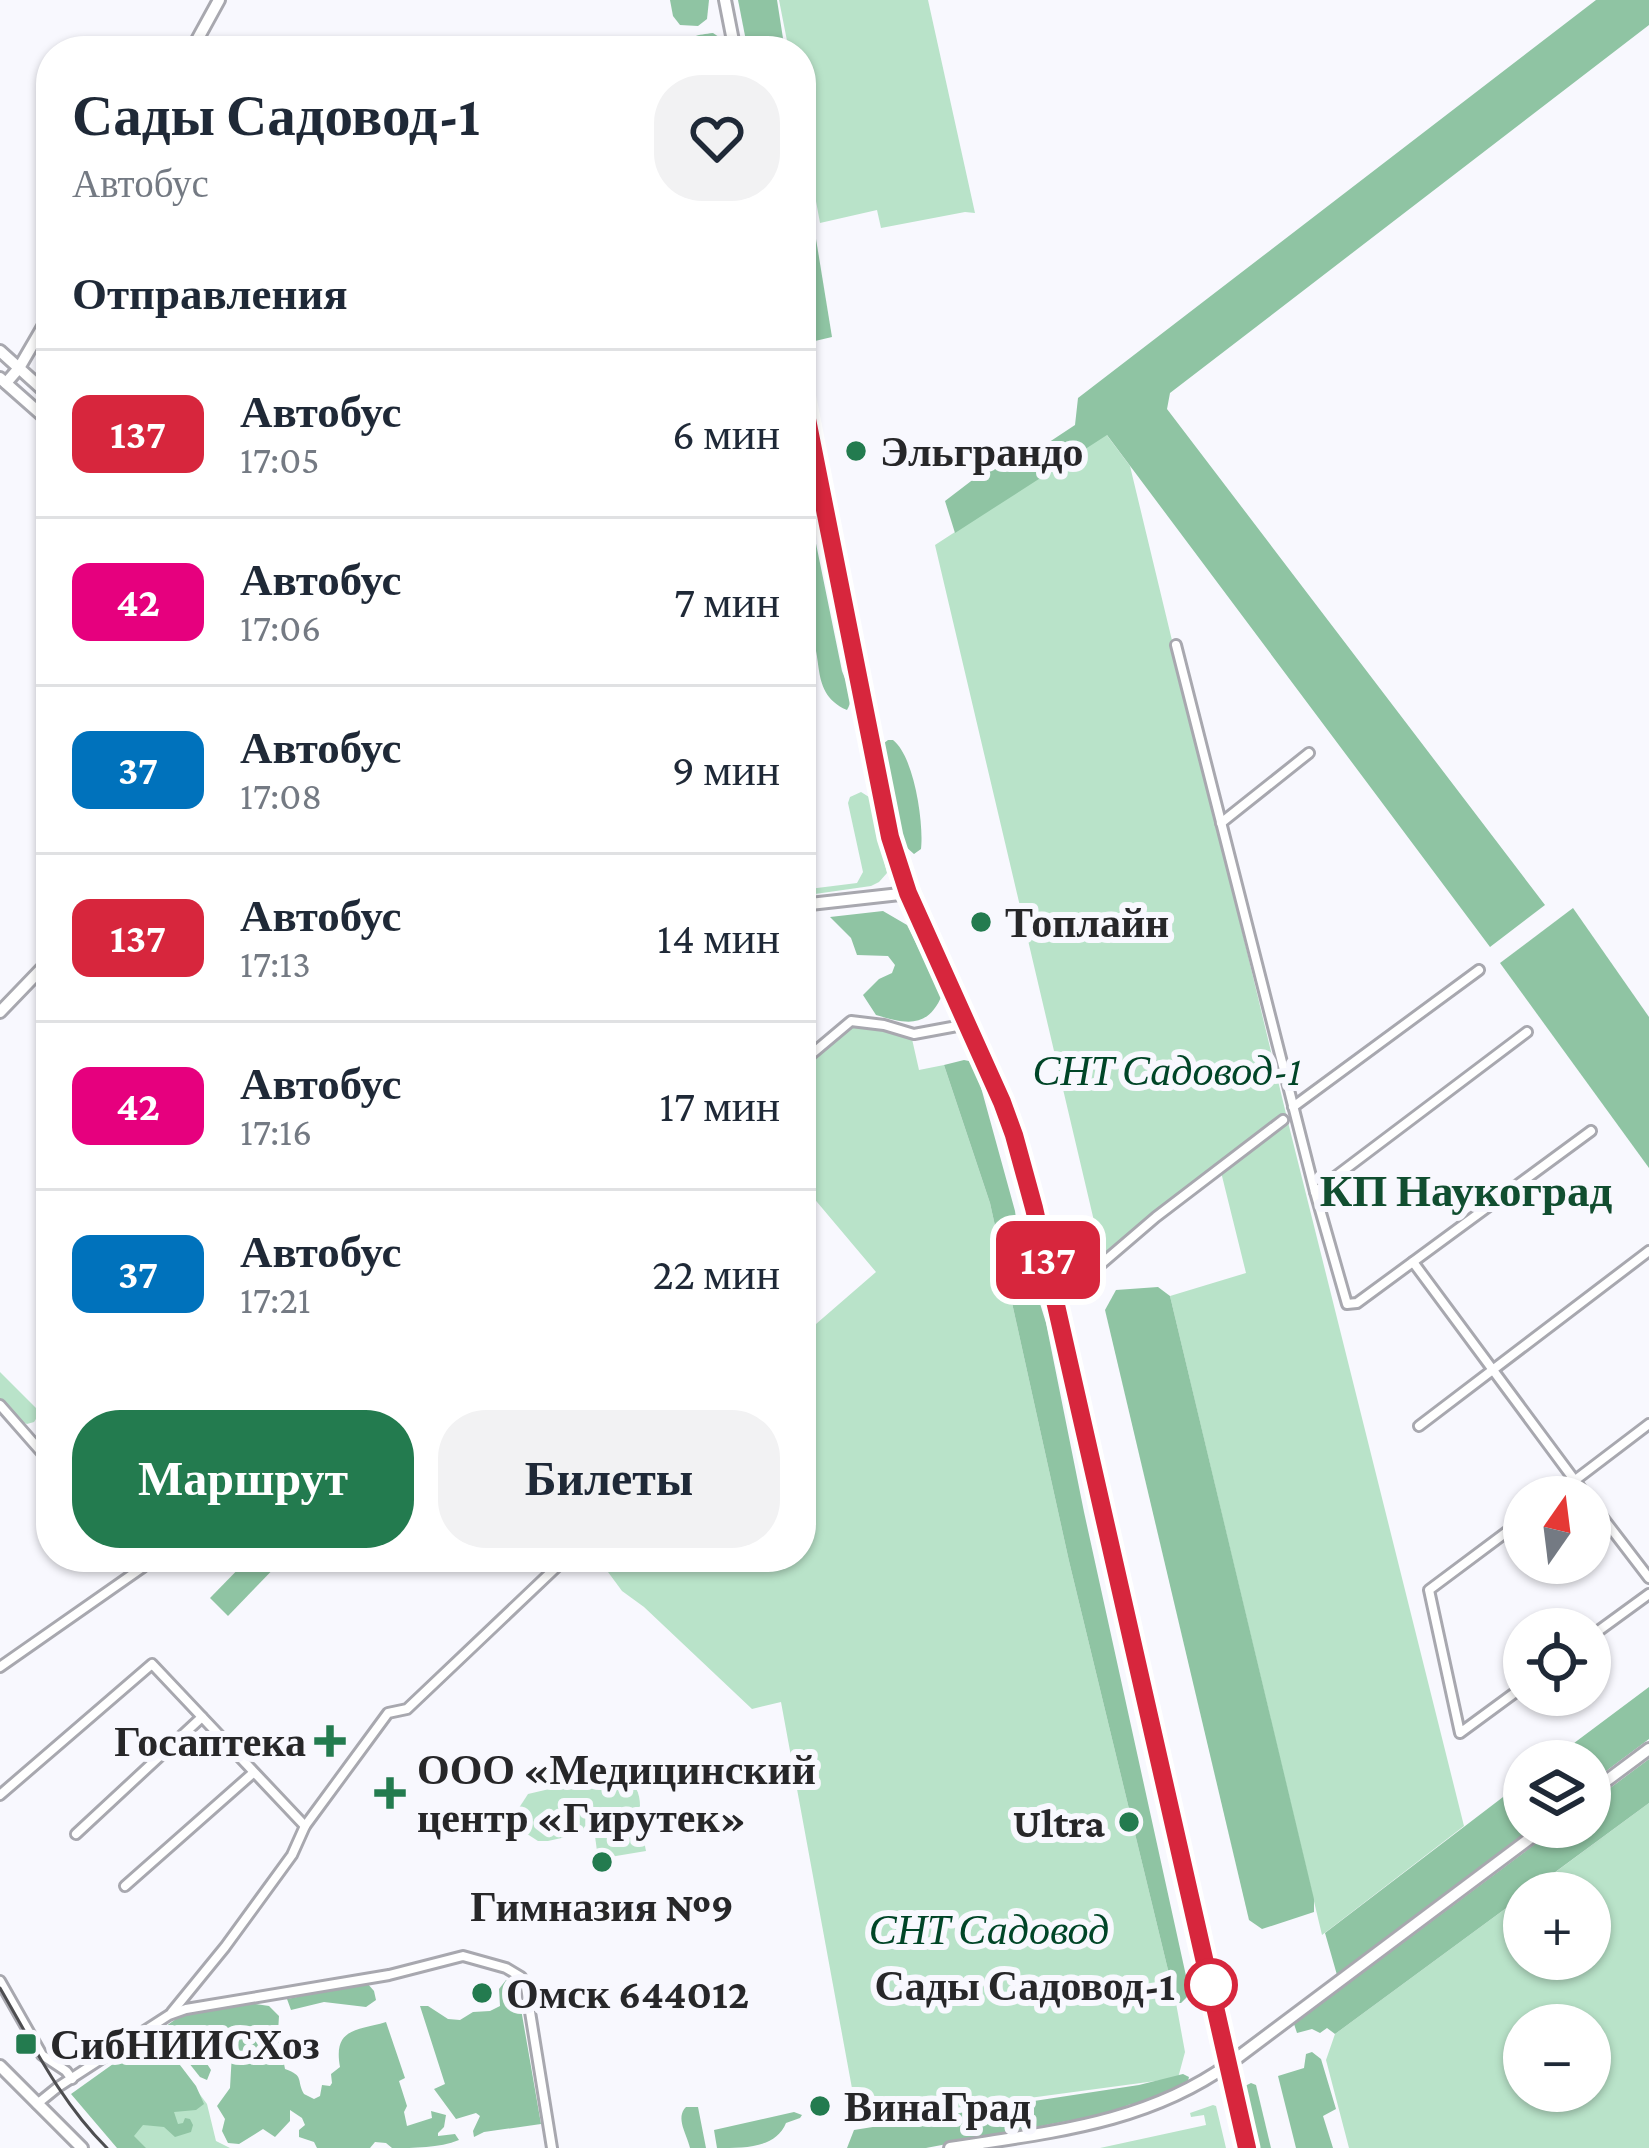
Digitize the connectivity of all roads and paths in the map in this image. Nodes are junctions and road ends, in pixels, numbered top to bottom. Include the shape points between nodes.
1 (218, 0) edge
2 (724, 0) edge
3 (199, 36) edge
4 (731, 36) edge
5 (36, 339) edge
6 (0, 351) edge
7 (19, 368) junction
8 (3, 381) edge
9 (36, 383) edge
10 (36, 410) edge
11 (816, 465) edge
12 (1176, 645) dead end
13 (1309, 753) dead end
14 (1221, 823) junction
15 (908, 893) junction
16 (816, 903) edge
17 (1479, 970) dead end
18 (36, 975) edge
19 (0, 1012) edge
20 (968, 1024) junction
21 (1526, 1032) dead end
22 (816, 1050) edge
23 (1293, 1107) junction
24 (1283, 1120) dead end
25 (1591, 1130) dead end
26 (1315, 1192) junction
27 (1649, 1251) edge
28 (1412, 1262) junction
29 (1056, 1292) junction
30 (1495, 1370) junction
31 (0, 1405) edge
32 (1649, 1424) edge
33 (1419, 1426) dead end
34 (36, 1445) edge
35 (1571, 1476) edge
36 (1581, 1476) edge
37 (1611, 1529) edge
38 (1503, 1535) edge
39 (137, 1572) edge
40 (551, 1572) edge
41 (1649, 1578) edge
42 (1649, 1594) edge
43 (1611, 1622) edge
44 (0, 1667) edge
45 (1503, 1701) edge
46 (202, 1717) junction
47 (1649, 1749) edge
48 (254, 1773) junction
49 (1611, 1777) edge
50 (0, 1796) edge
51 (305, 1826) junction
52 (76, 1834) dead end
53 (1517, 1848) edge
54 (125, 1886) dead end
55 (0, 1982) edge
56 (169, 2015) junction
57 (1229, 2063) junction
58 (1, 2068) edge
59 (72, 2079) junction
60 (37, 2104) junction
61 (82, 2148) edge
62 (552, 2148) edge
63 (950, 2148) edge
64 (1247, 2148) edge

1 - 3 main road
2 - 4 main road
5 - 7 main road
6 - 7 main road
7 - 8 main road
7 - 9 main road
8 - 10 main road
11 - 15 main road
12 - 14 street
13 - 14 street
14 - 23 street
15 - 16 main road
15 - 20 main road
17 - 23 street
18 - 19 main road
20 - 22 street via 914,1034 851,1021
20 - 29 main road via 1014,1135
21 - 26 street
23 - 26 street
24 - 29 street via 1087,1277
25 - 28 street
26 - 28 street via 1347,1304
27 - 30 street
28 - 30 street
29 - 57 main road
30 - 33 street
30 - 35 street
31 - 34 street
32 - 36 street
37 - 41 street
38 - 45 street via 1429,1590 1460,1733
39 - 44 street
40 - 51 street via 407,1709 388,1713
42 - 43 street
46 - 48 street
46 - 50 street via 152,1664
46 - 52 street
47 - 49 main road
48 - 51 street
48 - 54 street
51 - 56 street via 292,1855
53 - 57 main road
55 - 59 street via 42,2055
56 - 59 street
56 - 62 street via 463,1956 506,1968 526,1987
57 - 63 main road via 1172,2099 1111,2120
57 - 64 main road
58 - 60 main road
59 - 60 street
60 - 61 main road

